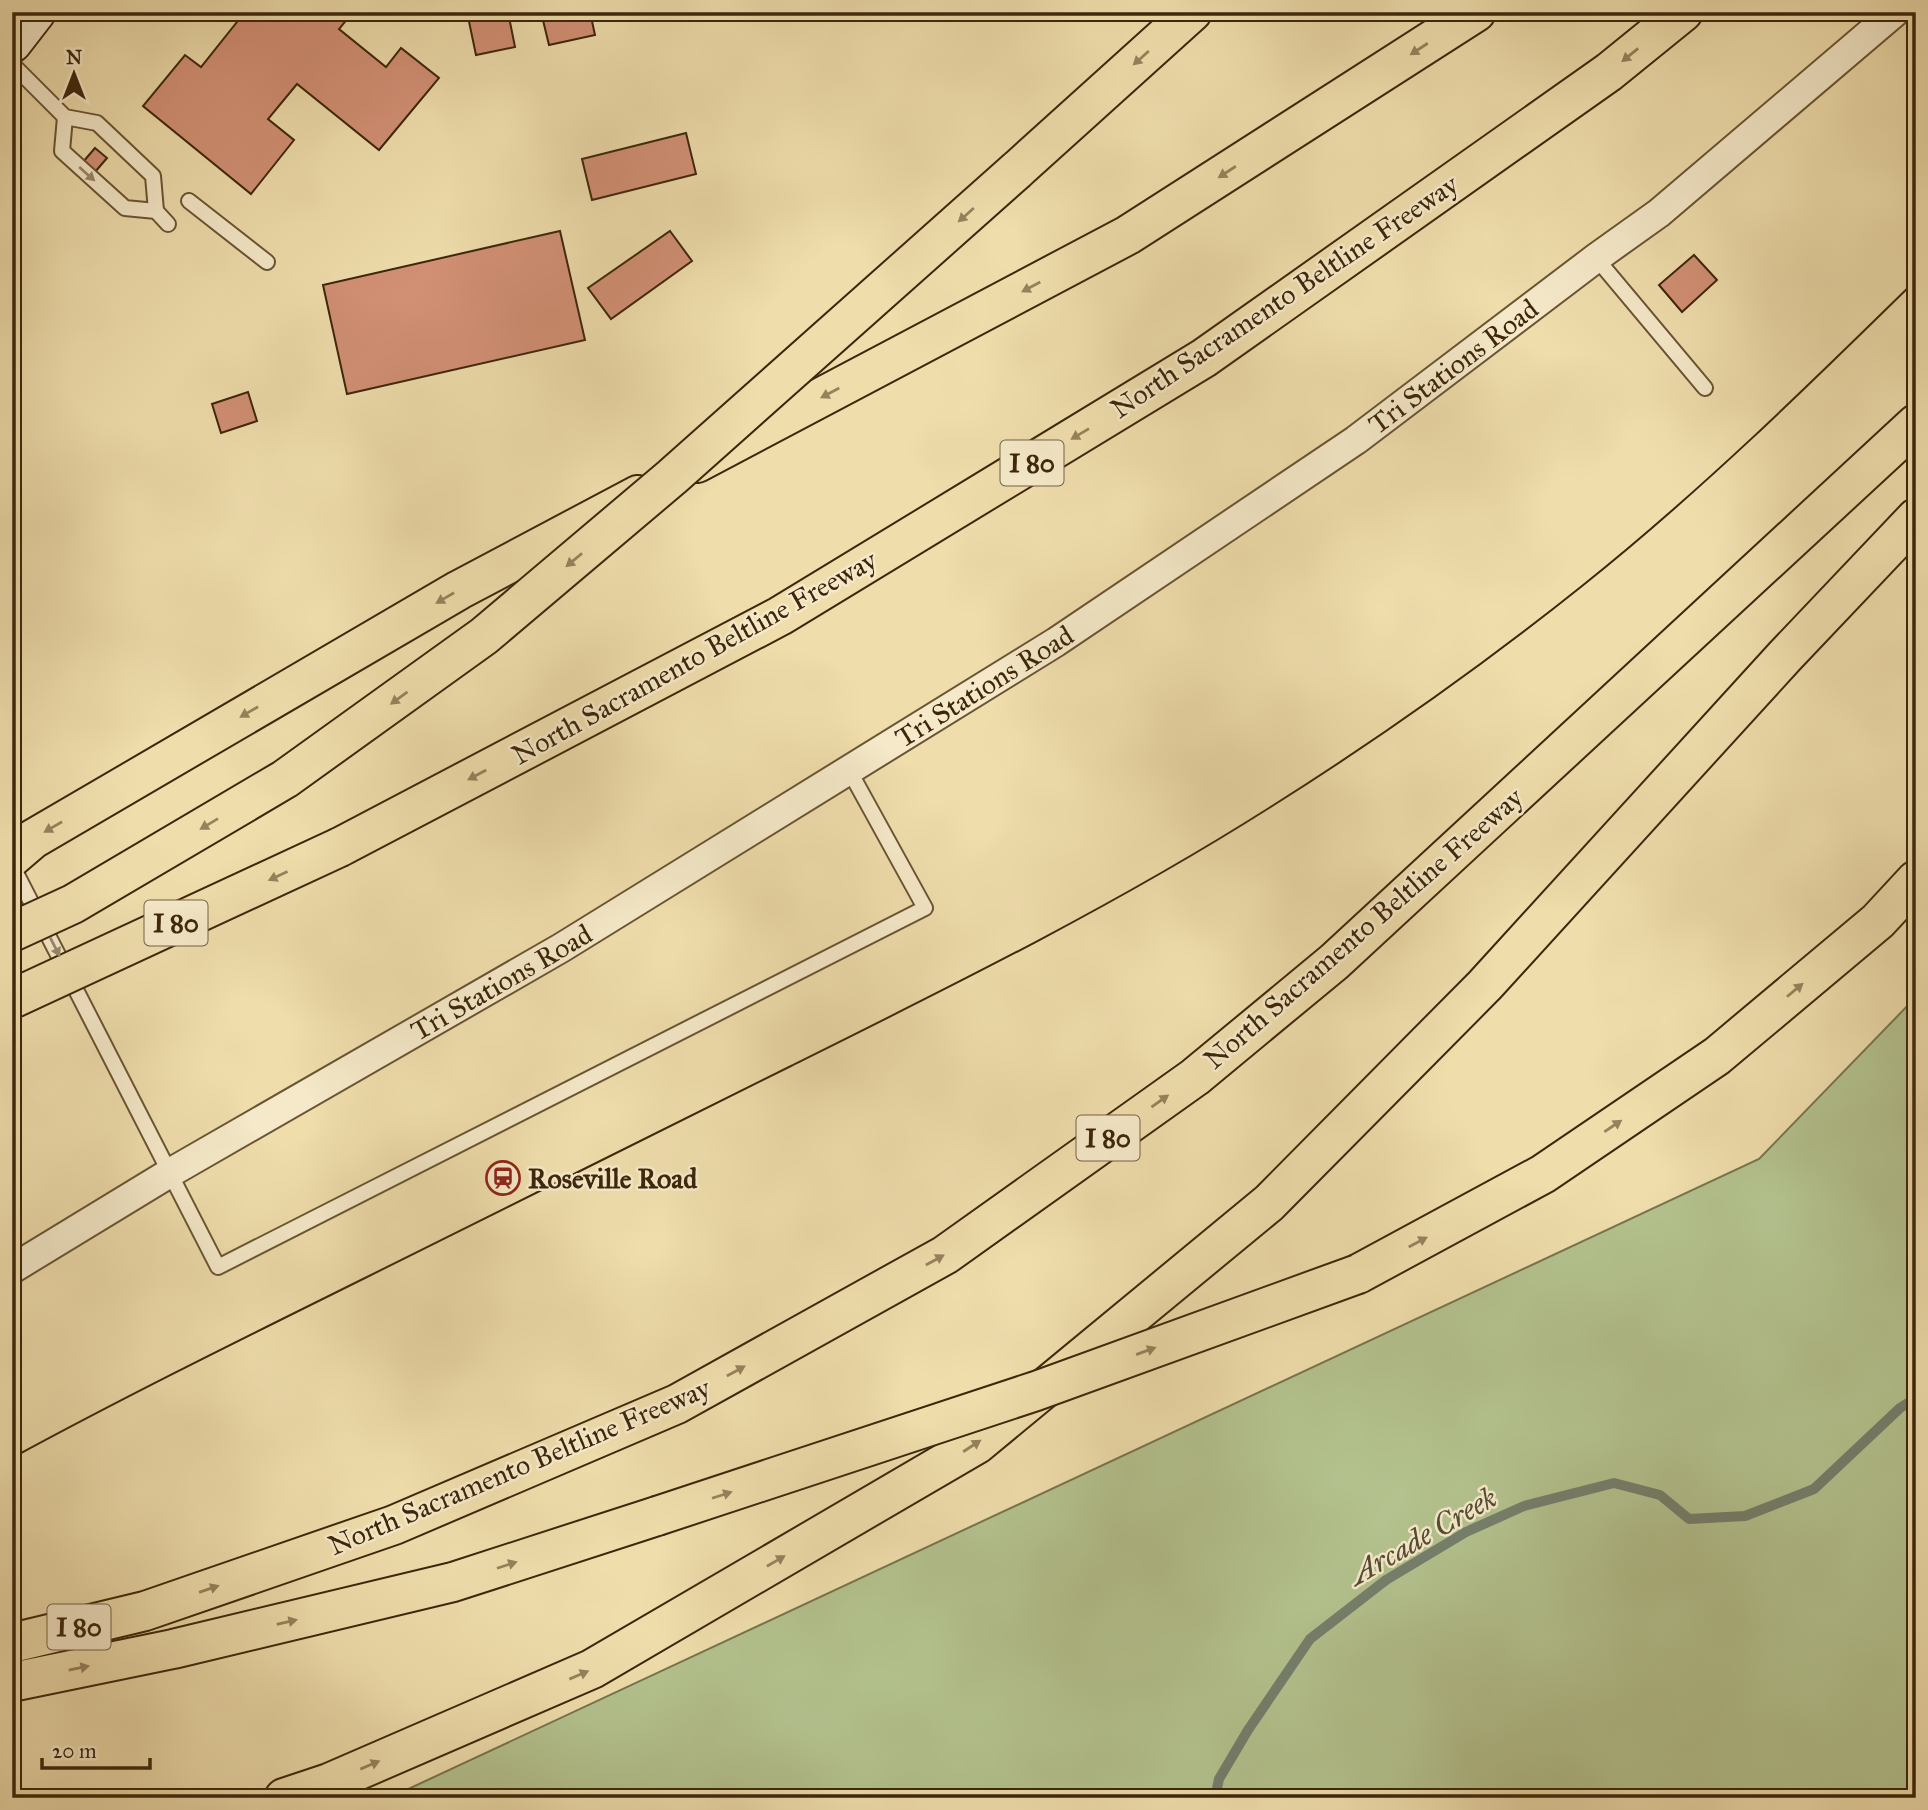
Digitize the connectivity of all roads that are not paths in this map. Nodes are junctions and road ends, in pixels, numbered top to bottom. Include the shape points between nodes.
1 (1192, 12) edge
2 (1476, 12) edge
3 (1683, 12) edge
4 (1895, 12) edge
5 (12, 64) edge
6 (65, 117) junction
7 (189, 201) dead end
8 (156, 212) junction
9 (168, 224) dead end
10 (1596, 258) junction
11 (267, 262) dead end
12 (1705, 388) dead end
13 (1916, 424) edge
14 (1916, 519) edge
15 (849, 770) junction
16 (12, 857) edge
17 (12, 865) edge
18 (1916, 880) edge
19 (12, 932) edge
20 (12, 999) edge
21 (168, 1174) junction
22 (12, 1269) edge
23 (12, 1643) edge
24 (12, 1682) edge
25 (284, 1798) edge

1 -> 19 highway, bridge via 672,478 484,636 285,779 74,904
2 -> 16 highway via 1128,235 459,590 33,839
3 -> 20 highway, North Sacramento Beltline Freeway / I 80, bridge via 1609,72 1203,358 780,617 340,846
4 - 10 street, Tri Stations Road via 1659,213
5 - 6 lane
6 - 8 lane via 97,123 153,176
6 -> 8 lane via 62,151 125,208
7 - 11 lane
8 - 9 lane
10 - 12 lane
10 - 15 street, Tri Stations Road via 1356,440 1056,642
23 -> 13 highway, North Sacramento Beltline Freeway / I 80 via 145,1611 394,1525 677,1404 945,1255 1195,1077 1334,962
25 -> 14 highway via 329,1783 592,1669 977,1444 1269,1203 1485,985 1775,666
15 - 21 street, Tri Stations Road via 561,948
15 - 21 lane via 925,908 218,1267
17 -> 21 lane
24 -> 18 highway, bridge via 453,1582 1036,1391 1358,1274 1543,1174 1717,1056 1878,921
21 - 22 street, Tri Stations Road

